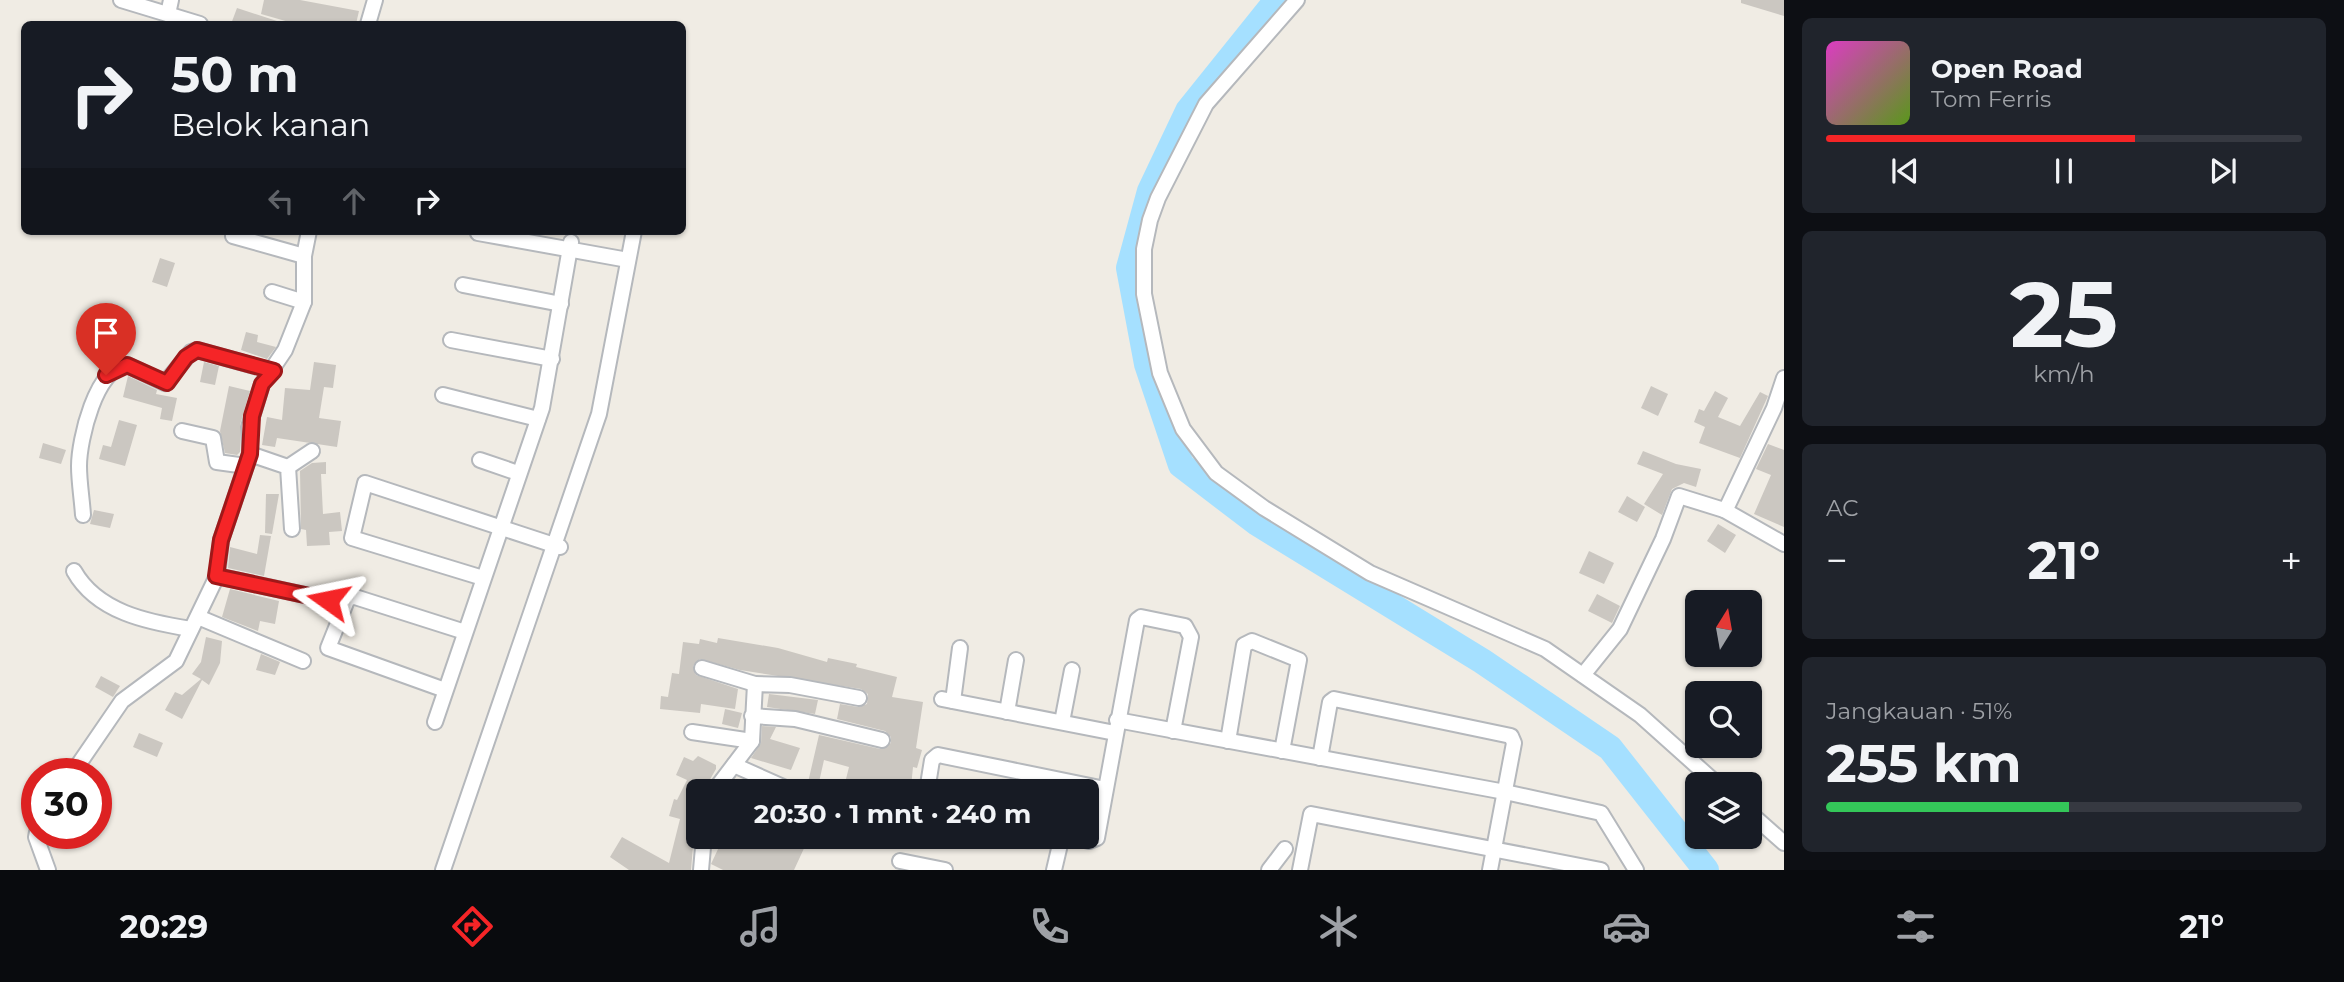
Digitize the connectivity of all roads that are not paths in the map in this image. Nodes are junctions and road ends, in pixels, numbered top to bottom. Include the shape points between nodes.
1 (121, 0) edge
2 (375, 0) edge
3 (1297, 0) edge
4 (169, 7) edge
5 (195, 21) edge
6 (369, 21) edge
7 (308, 235) edge
8 (494, 235) edge
9 (633, 235) edge
10 (233, 236) dead end
11 (571, 245) junction
12 (304, 256) junction
13 (628, 260) junction
14 (463, 285) dead end
15 (272, 292) dead end
16 (304, 302) junction
17 (561, 304) junction
18 (451, 340) dead end
19 (552, 359) junction
20 (274, 371) junction
21 (1784, 378) edge
22 (443, 395) dead end
23 (538, 419) junction
24 (182, 431) dead end
25 (312, 451) dead end
26 (248, 460) junction
27 (480, 460) dead end
28 (288, 467) junction
29 (518, 473) junction
30 (1724, 509) junction
31 (83, 515) dead end
32 (500, 526) junction
33 (292, 529) dead end
34 (1784, 544) edge
35 (558, 546) junction
36 (74, 571) dead end
37 (216, 576) junction
38 (482, 578) junction
39 (328, 600) dead end
40 (195, 623) junction
41 (465, 632) junction
42 (960, 648) dead end
43 (1016, 660) dead end
44 (303, 661) dead end
45 (702, 668) dead end
46 (1072, 670) dead end
47 (1583, 675) junction
48 (755, 684) junction
49 (445, 690) junction
50 (859, 698) dead end
51 (1007, 712) junction
52 (752, 716) junction
53 (435, 722) dead end
54 (1062, 722) junction
55 (1116, 727) junction
56 (1173, 731) junction
57 (692, 732) dead end
58 (881, 740) dead end
59 (752, 741) junction
60 (1228, 741) junction
61 (1282, 751) junction
62 (83, 758) edge
63 (1320, 758) junction
64 (734, 765) junction
65 (1704, 772) edge
66 (723, 779) edge
67 (765, 779) edge
68 (929, 779) edge
69 (1056, 779) edge
70 (1099, 788) edge
71 (1105, 789) junction
72 (1505, 792) junction
73 (1762, 824) edge
74 (1099, 826) edge
75 (1784, 843) edge
76 (40, 849) edge
77 (703, 849) edge
78 (1058, 849) edge
79 (1285, 849) dead end
80 (1494, 849) junction
81 (900, 861) dead end
82 (48, 870) edge
83 (443, 870) edge
84 (701, 870) edge
85 (944, 870) edge
86 (1054, 870) edge
87 (1269, 870) edge
88 (1300, 870) edge
89 (1490, 870) edge
90 (1601, 870) edge
91 (1636, 870) edge

1 - 4 street
2 - 6 street
3 - 47 street via 1201,111 1150,220 1144,249 1144,294 1160,373 1183,429 1216,473 1264,508 1370,573 1545,649
4 - 5 street
7 - 12 street
8 - 11 street
9 - 13 street
10 - 12 street
11 - 13 street
11 - 17 street
12 - 16 street
13 - 35 street via 599,414
14 - 17 street
15 - 16 street
16 - 20 street
17 - 19 street
18 - 19 street
19 - 23 street
20 - 26 street via 262,384 252,416
20 - 31 street via 197,350 165,383 127,365 113,369 100,384 83,436 78,464
21 - 30 street
22 - 23 street
23 - 29 street
24 - 26 street via 214,440 217,462
25 - 28 street
26 - 28 street
26 - 37 street via 221,540
27 - 29 street
28 - 33 street
29 - 32 street
30 - 34 street
30 - 47 street via 1683,496 1677,499 1620,629
32 - 35 street
32 - 38 street
32 - 38 street via 365,483 352,538
35 - 83 street
36 - 40 street via 89,594 119,611
37 - 39 street
37 - 40 street
38 - 41 street
40 - 44 street
40 - 62 street via 172,667 122,701
41 - 49 street
41 - 49 street via 355,597 348,598 328,648
42 - 51 street via 947,700
43 - 51 street
45 - 48 street
46 - 54 street
47 - 65 street via 1640,715
48 - 50 street via 798,686
48 - 52 street
49 - 53 street
51 - 54 street
52 - 58 street via 795,719
52 - 59 street
54 - 55 street
55 - 56 street
55 - 56 street via 1141,617 1185,626 1191,637
55 - 71 street
56 - 60 street
57 - 59 street
59 - 64 street
60 - 61 street
60 - 61 street via 1244,645 1252,641 1299,660
61 - 63 street
63 - 72 street
63 - 72 street via 1334,699 1511,736 1514,743
64 - 66 street
64 - 67 street
68 - 69 street via 932,760 938,755
70 - 71 street
71 - 74 street
72 - 80 street
72 - 91 street via 1601,813
73 - 75 street
76 - 82 street
77 - 84 street
78 - 86 street
79 - 87 street
80 - 88 street via 1311,814
80 - 89 street
80 - 90 street
81 - 85 street

